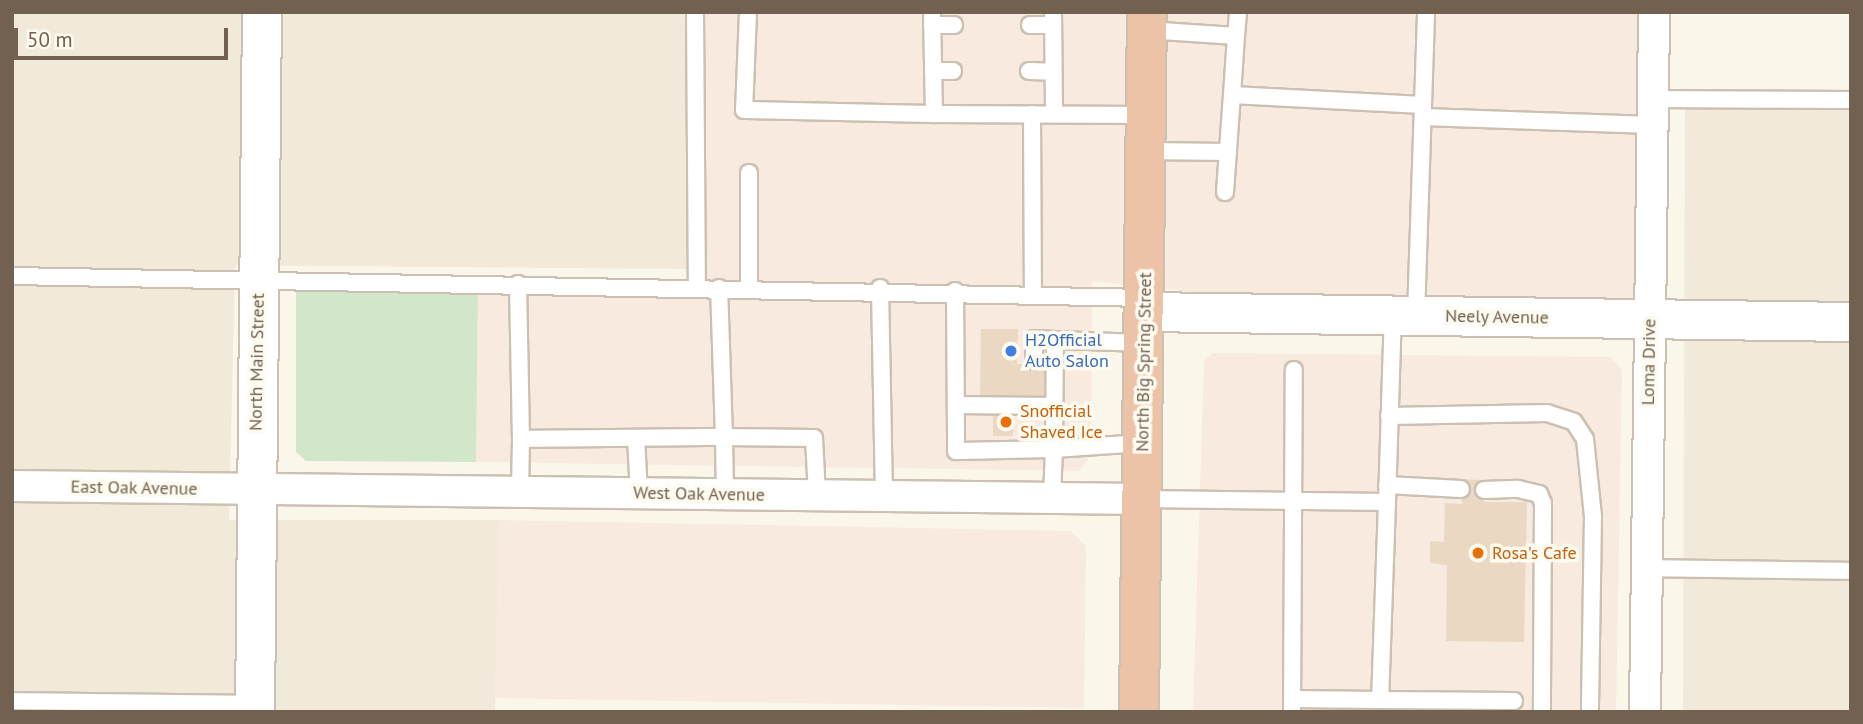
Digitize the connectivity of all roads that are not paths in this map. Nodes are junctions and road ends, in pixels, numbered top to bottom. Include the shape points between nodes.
1 (262, 12) edge
2 (695, 12) edge
3 (748, 12) edge
4 (1238, 12) edge
5 (1426, 12) edge
6 (1654, 12) edge
7 (932, 18) edge
8 (1053, 19) edge
9 (1147, 21) edge
10 (954, 25) dead end
11 (1030, 25) dead end
12 (1236, 36) junction
13 (933, 71) junction
14 (953, 71) dead end
15 (1029, 71) dead end
16 (1054, 72) junction
17 (1232, 95) junction
18 (1851, 100) edge
19 (1423, 111) junction
20 (1653, 112) junction
21 (934, 114) junction
22 (1032, 114) junction
23 (1054, 114) junction
24 (1146, 133) junction
25 (1228, 152) junction
26 (749, 173) dead end
27 (1225, 192) dead end
28 (12, 276) edge
29 (258, 281) junction
30 (518, 284) junction
31 (697, 288) junction
32 (719, 288) junction
33 (749, 288) junction
34 (880, 288) junction
35 (955, 291) junction
36 (1033, 293) junction
37 (1404, 316) junction
38 (1145, 318) junction
39 (1650, 320) junction
40 (1851, 322) edge
41 (1055, 340) junction
42 (1034, 361) dead end
43 (1294, 370) dead end
44 (956, 405) junction
45 (1054, 406) junction
46 (1390, 416) junction
47 (724, 437) junction
48 (636, 438) junction
49 (521, 439) junction
50 (1142, 443) junction
51 (1054, 449) junction
52 (1387, 485) junction
53 (12, 486) edge
54 (256, 489) junction
55 (1461, 489) dead end
56 (1484, 490) dead end
57 (520, 492) junction
58 (639, 494) junction
59 (726, 495) junction
60 (817, 495) junction
61 (884, 496) junction
62 (1052, 498) junction
63 (1141, 499) junction
64 (1294, 502) junction
65 (1387, 502) junction
66 (1647, 568) junction
67 (1851, 571) edge
68 (1380, 700) junction
69 (12, 701) edge
70 (1514, 701) dead end
71 (1292, 705) edge
72 (255, 708) edge
73 (1139, 712) edge
74 (1542, 712) edge
75 (1590, 712) edge
76 (1645, 712) edge

1 - 29 street, North Main Street
2 - 31 lane
3 - 21 lane via 744,110
4 - 12 lane
5 - 19 lane
6 - 20 street, Loma Drive
7 - 10 lane
7 - 13 lane
8 - 11 lane
8 - 16 lane
9 - 12 lane
9 - 24 highway, North Big Spring Street
12 - 17 lane
13 - 14 lane
13 - 21 lane
15 - 16 lane
16 - 23 lane
17 - 19 lane
17 - 25 lane
18 - 20 lane
19 - 20 lane
19 - 37 lane
20 - 39 street, Loma Drive
21 - 22 lane
22 - 23 lane
22 - 36 lane
23 - 24 lane
24 - 25 lane
24 - 38 highway, North Big Spring Street
25 - 27 lane
26 - 33 lane
28 - 29 lane
29 - 30 lane
29 - 54 street, North Main Street
30 - 31 lane
30 - 49 lane
31 - 32 lane
32 - 33 lane
32 - 47 lane
33 - 34 lane
34 - 35 lane
34 - 61 lane
35 - 36 lane
35 - 44 lane
36 - 38 lane
37 - 38 street, Neely Avenue
37 - 39 street, Neely Avenue
37 - 46 lane
38 - 41 lane
38 - 50 highway, North Big Spring Street
39 - 40 street, Neely Avenue
39 - 66 street, Loma Drive
41 - 42 lane via 1034,339
41 - 45 lane
43 - 64 lane
44 - 45 lane
44 - 51 lane via 956,451
45 - 51 lane
46 - 52 lane
46 - 75 lane via 1547,413 1574,422 1585,439 1593,516
47 - 48 lane
47 - 59 lane
47 - 60 lane via 814,438
48 - 49 lane
48 - 58 lane
49 - 57 lane
50 - 51 lane
50 - 63 highway, North Big Spring Street
51 - 62 lane
52 - 55 lane
52 - 65 lane
53 - 54 street, East Oak Avenue
54 - 57 street, West Oak Avenue
54 - 72 street, North Main Street
56 - 74 lane via 1518,489 1539,494 1543,503
57 - 58 street, West Oak Avenue
58 - 59 street, West Oak Avenue
59 - 60 street, West Oak Avenue
60 - 61 street, West Oak Avenue
61 - 62 street, West Oak Avenue
62 - 63 street, West Oak Avenue
63 - 64 lane
63 - 73 highway, North Big Spring Street
64 - 65 lane
64 - 71 lane
65 - 68 lane
66 - 67 lane
66 - 76 street, Loma Drive
68 - 70 lane
68 - 71 lane
69 - 72 lane

